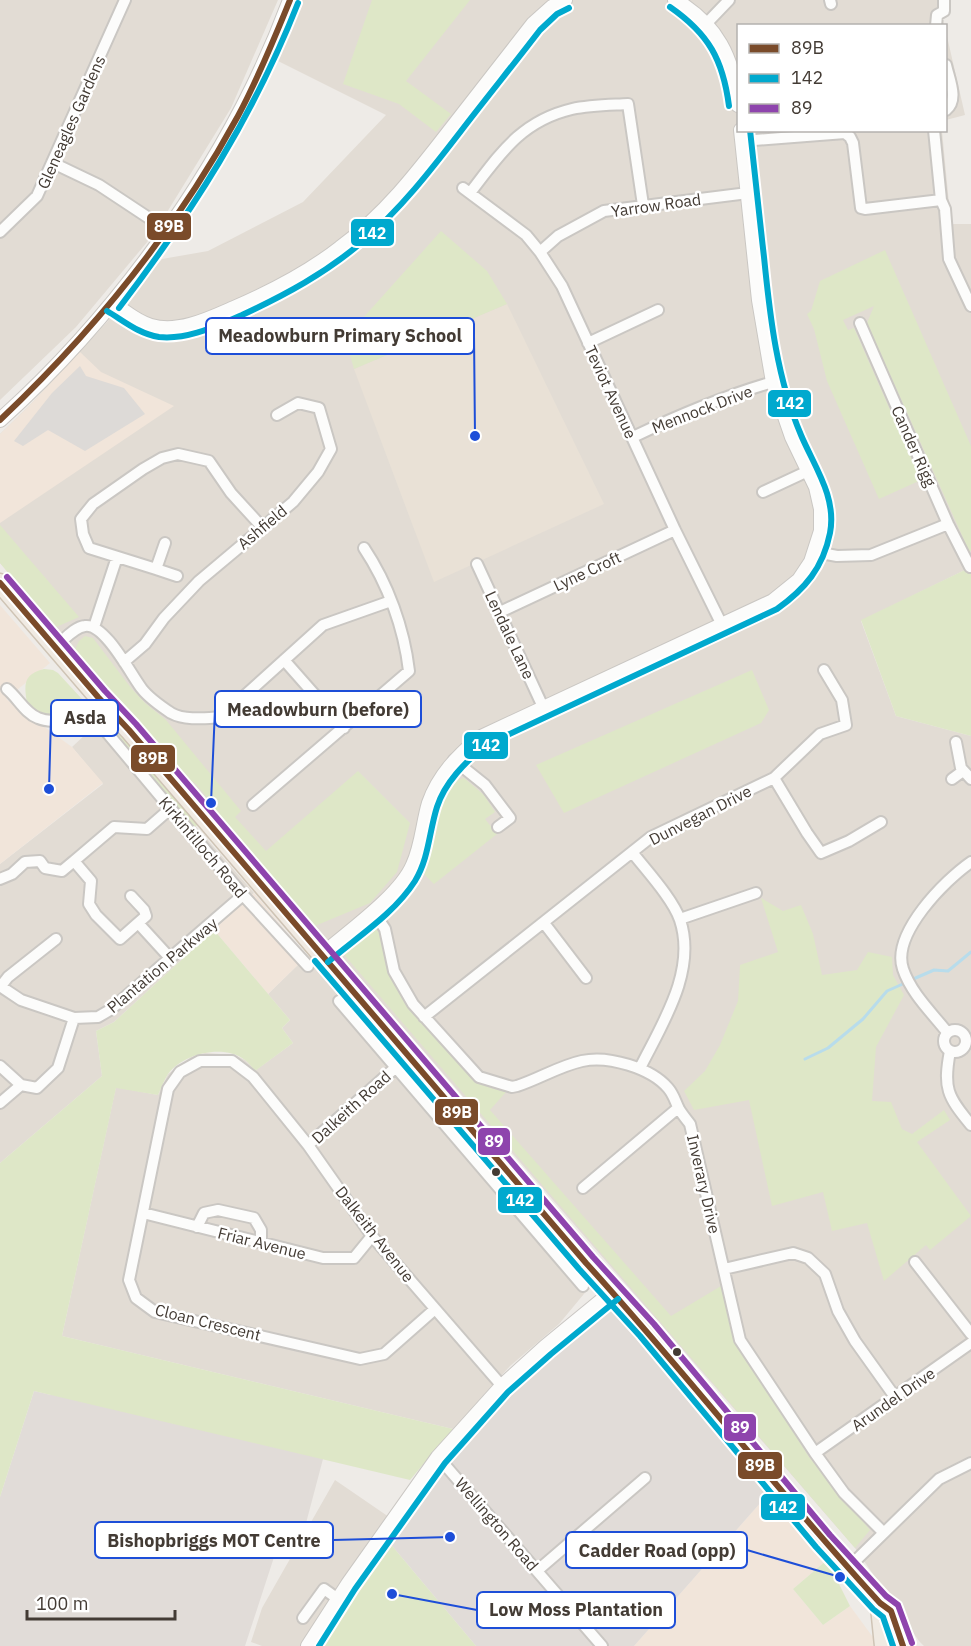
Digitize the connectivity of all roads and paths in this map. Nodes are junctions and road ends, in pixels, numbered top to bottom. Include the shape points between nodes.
1 (125, 0) edge
2 (290, 0) edge
3 (565, 0) edge
4 (675, 0) edge
5 (729, 0) edge
6 (944, 0) edge
7 (706, 24) junction
8 (936, 24) edge
9 (947, 73) edge
10 (737, 94) edge
11 (947, 108) edge
12 (934, 132) edge
13 (742, 136) edge
14 (53, 163) junction
15 (748, 193) junction
16 (941, 200) junction
17 (643, 205) junction
18 (167, 230) junction
19 (0, 232) edge
20 (540, 252) junction
21 (112, 303) junction
22 (971, 306) edge
23 (658, 310) dead end
24 (860, 323) dead end
25 (588, 342) junction
26 (773, 382) junction
27 (277, 415) dead end
28 (0, 420) edge
29 (633, 437) junction
30 (808, 471) junction
31 (763, 492) dead end
32 (948, 524) junction
33 (262, 527) junction
34 (675, 530) junction
35 (165, 543) dead end
36 (364, 548) dead end
37 (816, 552) junction
38 (117, 557) junction
39 (477, 564) dead end
40 (970, 567) edge
41 (156, 569) junction
42 (177, 576) dead end
43 (0, 584) edge
44 (391, 601) junction
45 (500, 612) junction
46 (722, 625) junction
47 (94, 627) junction
48 (55, 647) junction
49 (284, 660) junction
50 (124, 662) junction
51 (824, 670) dead end
52 (7, 689) dead end
53 (543, 707) junction
54 (344, 728) junction
55 (956, 742) dead end
56 (454, 760) junction
57 (967, 775) edge
58 (774, 778) junction
59 (952, 779) dead end
60 (253, 805) dead end
61 (171, 808) junction
62 (881, 822) dead end
63 (498, 827) dead end
64 (632, 852) junction
65 (74, 861) junction
66 (971, 862) edge
67 (1, 878) edge
68 (756, 893) dead end
69 (243, 895) junction
70 (131, 896) dead end
71 (373, 910) junction
72 (680, 919) junction
73 (544, 922) junction
74 (138, 923) junction
75 (56, 939) dead end
76 (170, 958) junction
77 (315, 961) junction
78 (585, 978) dead end
79 (1, 986) edge
80 (339, 1001) dead end
81 (424, 1017) junction
82 (74, 1018) junction
83 (947, 1032) junction
84 (968, 1034) edge
85 (950, 1051) junction
86 (0, 1066) edge
87 (395, 1068) junction
88 (640, 1068) junction
89 (253, 1077) joint
90 (21, 1085) junction
91 (0, 1103) edge
92 (678, 1108) junction
93 (971, 1125) edge
94 (308, 1145) junction
95 (583, 1188) dead end
96 (143, 1213) junction
97 (197, 1227) junction
98 (372, 1236) junction
99 (261, 1242) junction
100 (915, 1262) dead end
101 (724, 1269) junction
102 (583, 1286) dead end
103 (612, 1292) junction
104 (435, 1309) junction
105 (971, 1334) edge
106 (971, 1343) edge
107 (502, 1386) junction
108 (895, 1397) junction
109 (815, 1454) junction
110 (438, 1457) junction
111 (971, 1463) edge
112 (645, 1478) dead end
113 (883, 1532) junction
114 (849, 1567) junction
115 (538, 1570) junction
116 (338, 1599) junction
117 (880, 1603) junction
118 (303, 1618) dead end
119 (308, 1646) edge
120 (602, 1646) edge
121 (884, 1646) edge
122 (903, 1646) edge

1 - 14 street, Gleneagles Gardens
2 - 18 street via 242,106
3 - 21 street via 533,24 399,195 340,248 264,295 209,319 173,329 151,326
4 - 7 street
5 - 7 street
6 - 8 street via 944,11 937,15
7 - 10 street via 730,63
9 - 11 street via 953,98
12 - 16 street
13 - 15 street
13 - 16 street via 845,133 853,143 861,208
14 - 18 street via 99,185
14 - 19 street, Gleneagles Gardens via 37,196
15 - 17 street, Yarrow Road
15 - 26 street via 759,300
16 - 22 street via 949,259
17 - 20 street, Yarrow Road via 604,211 558,236
17 - 20 street, Teviot Avenue via 628,104 574,108 549,116 525,129 466,190 526,235
18 - 21 street
20 - 25 street, Teviot Avenue via 562,286
21 - 28 street
23 - 25 street
24 - 32 street, Cander Rigg
25 - 29 street, Teviot Avenue
26 - 29 street, Mennock Drive via 681,413
26 - 30 street
27 - 33 street, Ashfield via 298,403 319,408 331,449 293,502
29 - 34 street, Teviot Avenue
30 - 31 street
30 - 37 street via 821,509
32 - 37 street via 871,555
32 - 40 street, Cander Rigg
33 - 38 street via 209,461 178,454 143,469 93,504 81,519 89,548
33 - 50 street, Ashfield via 199,581 145,644
34 - 45 street, Lyne Croft
34 - 46 street, Teviot Avenue
35 - 41 street
36 - 44 street
37 - 46 street via 799,580 783,595
38 - 41 street
38 - 47 street
39 - 45 street, Lendale Lane
41 - 42 street
43 - 48 main road, Kirkintilloch Road
44 - 49 street via 323,625
44 - 54 street via 406,644 409,671
45 - 53 street, Lendale Lane
46 - 53 street
47 - 48 street via 77,629
47 - 50 street
48 - 77 main road, Kirkintilloch Road via 137,739
49 - 50 street via 221,717 189,718 172,714 144,692
49 - 54 street
51 - 58 street, Dunvegan Drive via 842,700 846,725 820,734
52 - 61 street, Kirkintilloch Road via 40,719 87,719 99,723
53 - 56 street via 479,738
54 - 60 street
55 - 57 street
56 - 63 street via 485,785 510,818
56 - 71 street via 430,802 413,866 396,892
57 - 59 street
58 - 62 street via 821,853
58 - 64 street, Dunvegan Drive via 651,837
61 - 65 street via 147,829 114,827
61 - 69 street, Kirkintilloch Road
64 - 72 street
64 - 73 street, Dunvegan Drive
65 - 67 street via 62,871 45,868 40,861 25,862
65 - 74 street via 91,882 88,904 109,929 120,939
66 - 83 street via 918,916 902,943 902,967 915,992
68 - 72 street
69 - 76 street, Plantation Parkway
69 - 77 street, Kirkintilloch Road
70 - 74 street via 146,916
71 - 77 street
71 - 81 street, Inverary Drive via 385,929 394,971
72 - 88 street via 684,943 678,991
73 - 78 street
73 - 81 street, Dunvegan Drive
74 - 76 street
75 - 79 street
76 - 82 street, Plantation Parkway via 110,1010 98,1017
77 - 103 main road, Kirkintilloch Road
79 - 82 street, Plantation Parkway via 21,1000
80 - 87 street
81 - 88 street, Inverary Drive via 479,1077 512,1087 585,1060 620,1062
82 - 90 street via 58,1068 37,1088
83 - 84 street
83 - 85 street via 944,1042
84 - 85 street via 963,1049
85 - 93 street via 945,1075 949,1095
86 - 90 street
87 - 94 street, Dalkeith Road
87 - 102 street
88 - 92 street, Inverary Drive via 666,1086
89 - 94 street, Dalkeith Avenue
89 - 96 street, Cloan Crescent via 232,1061 216,1059 200,1060 173,1080
90 - 91 street
92 - 95 street
92 - 101 street, Inverary Drive via 690,1124
94 - 98 street, Dalkeith Avenue
96 - 97 street, Friar Avenue
96 - 104 street, Cloan Crescent via 129,1280 136,1298 155,1312 360,1359 384,1354
97 - 99 street, Friar Avenue
97 - 99 street via 204,1213 218,1210 254,1218 261,1230
98 - 99 street, Friar Avenue via 354,1258 323,1258
98 - 104 street, Dalkeith Avenue
100 - 105 street
101 - 108 street via 793,1253 808,1258 825,1274 838,1311 855,1341
101 - 109 street, Inverary Drive via 740,1340
103 - 107 street
103 - 114 main road, Kirkintilloch Road
104 - 107 street, Dalkeith Avenue
106 - 108 street, Arundel Drive
107 - 110 street
108 - 109 street, Arundel Drive
109 - 113 street, Inverary Drive via 844,1493
110 - 115 street, Wellington Road
110 - 116 street
111 - 113 street via 939,1479
112 - 115 street
113 - 114 street
114 - 117 main road, Kirkintilloch Road
115 - 120 street, Wellington Road
116 - 118 street via 324,1589
116 - 119 street
117 - 121 main road
117 - 122 main road, Kirkintilloch Road via 891,1611

